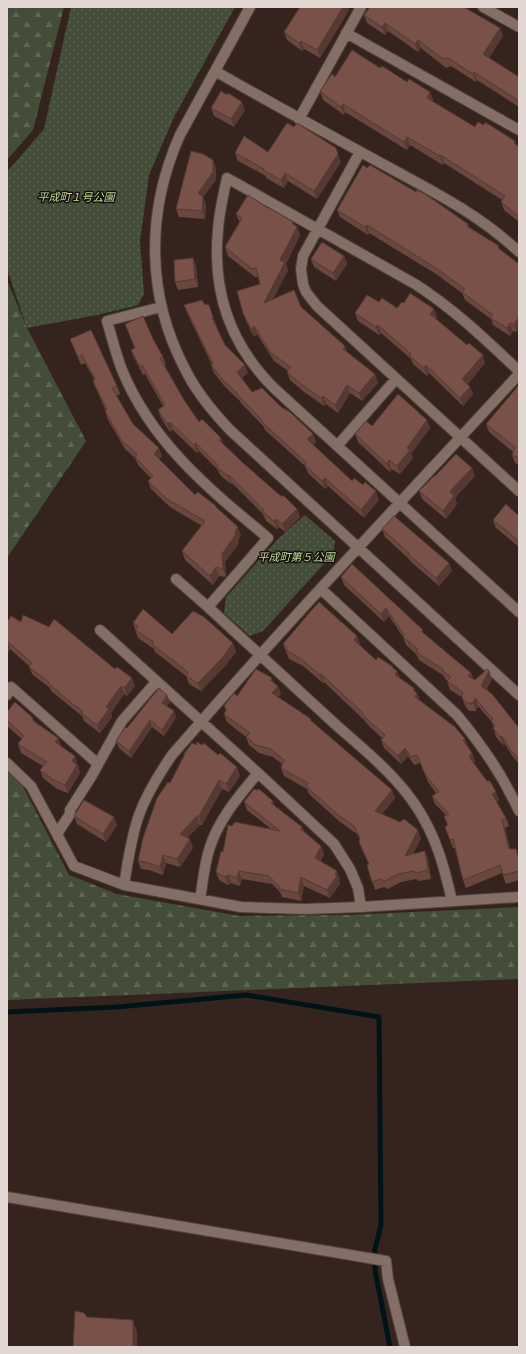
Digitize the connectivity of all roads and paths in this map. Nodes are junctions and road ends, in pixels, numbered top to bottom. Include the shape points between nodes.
1 (250, 7) edge
2 (361, 7) edge
3 (483, 7) edge
4 (519, 27) edge
5 (346, 33) junction
6 (215, 71) junction
7 (299, 119) junction
8 (519, 130) edge
9 (360, 152) junction
10 (317, 229) junction
11 (519, 252) edge
12 (161, 307) junction
13 (519, 371) edge
14 (519, 374) edge
15 (396, 379) junction
16 (461, 437) junction
17 (337, 446) junction
18 (519, 491) edge
19 (400, 504) junction
20 (358, 547) junction
21 (176, 579) dead end
22 (321, 589) junction
23 (208, 607) junction
24 (519, 612) edge
25 (100, 630) dead end
26 (260, 656) junction
27 (156, 682) junction
28 (7, 695) edge
29 (519, 695) edge
30 (201, 721) junction
31 (7, 763) edge
32 (98, 764) junction
33 (258, 773) junction
34 (519, 811) edge
35 (57, 834) junction
36 (124, 885) junction
37 (519, 897) edge
38 (200, 899) junction
39 (452, 901) junction
40 (361, 907) junction
41 (7, 1197) edge
42 (405, 1347) edge

1 - 6 street
2 - 5 street
3 - 4 street
5 - 7 street
5 - 8 street
6 - 7 street
6 - 12 street via 170,156 160,195 155,265
7 - 9 street
9 - 10 street
9 - 11 street via 471,214 492,228
10 - 13 street via 438,299
10 - 15 street via 303,256 302,277 306,292 317,306
10 - 17 street via 227,178 217,247 219,290 225,313 242,348 262,376
12 - 20 street via 165,324 185,370 213,412 254,453
12 - 23 street via 107,321 115,352 129,385 143,413 179,459 268,538
14 - 16 street
15 - 16 street
15 - 17 street
16 - 18 street
16 - 19 street
17 - 19 street
19 - 20 street
19 - 24 street
20 - 22 street
20 - 29 street
21 - 23 street
22 - 26 street
22 - 34 street via 457,715 495,765
23 - 26 street
25 - 27 street
26 - 30 street
26 - 39 street via 375,760 408,795 436,845
27 - 30 street
27 - 32 street via 122,721
28 - 32 street via 11,687
30 - 33 street
30 - 36 street via 168,760 143,804 136,825
31 - 35 street via 31,786
32 - 35 street
33 - 38 street via 232,805 215,834 206,863
33 - 40 street via 334,844 358,888
35 - 36 street via 74,866
36 - 38 street
37 - 39 street
38 - 40 street via 241,907
39 - 40 street
41 - 42 street via 386,1261

